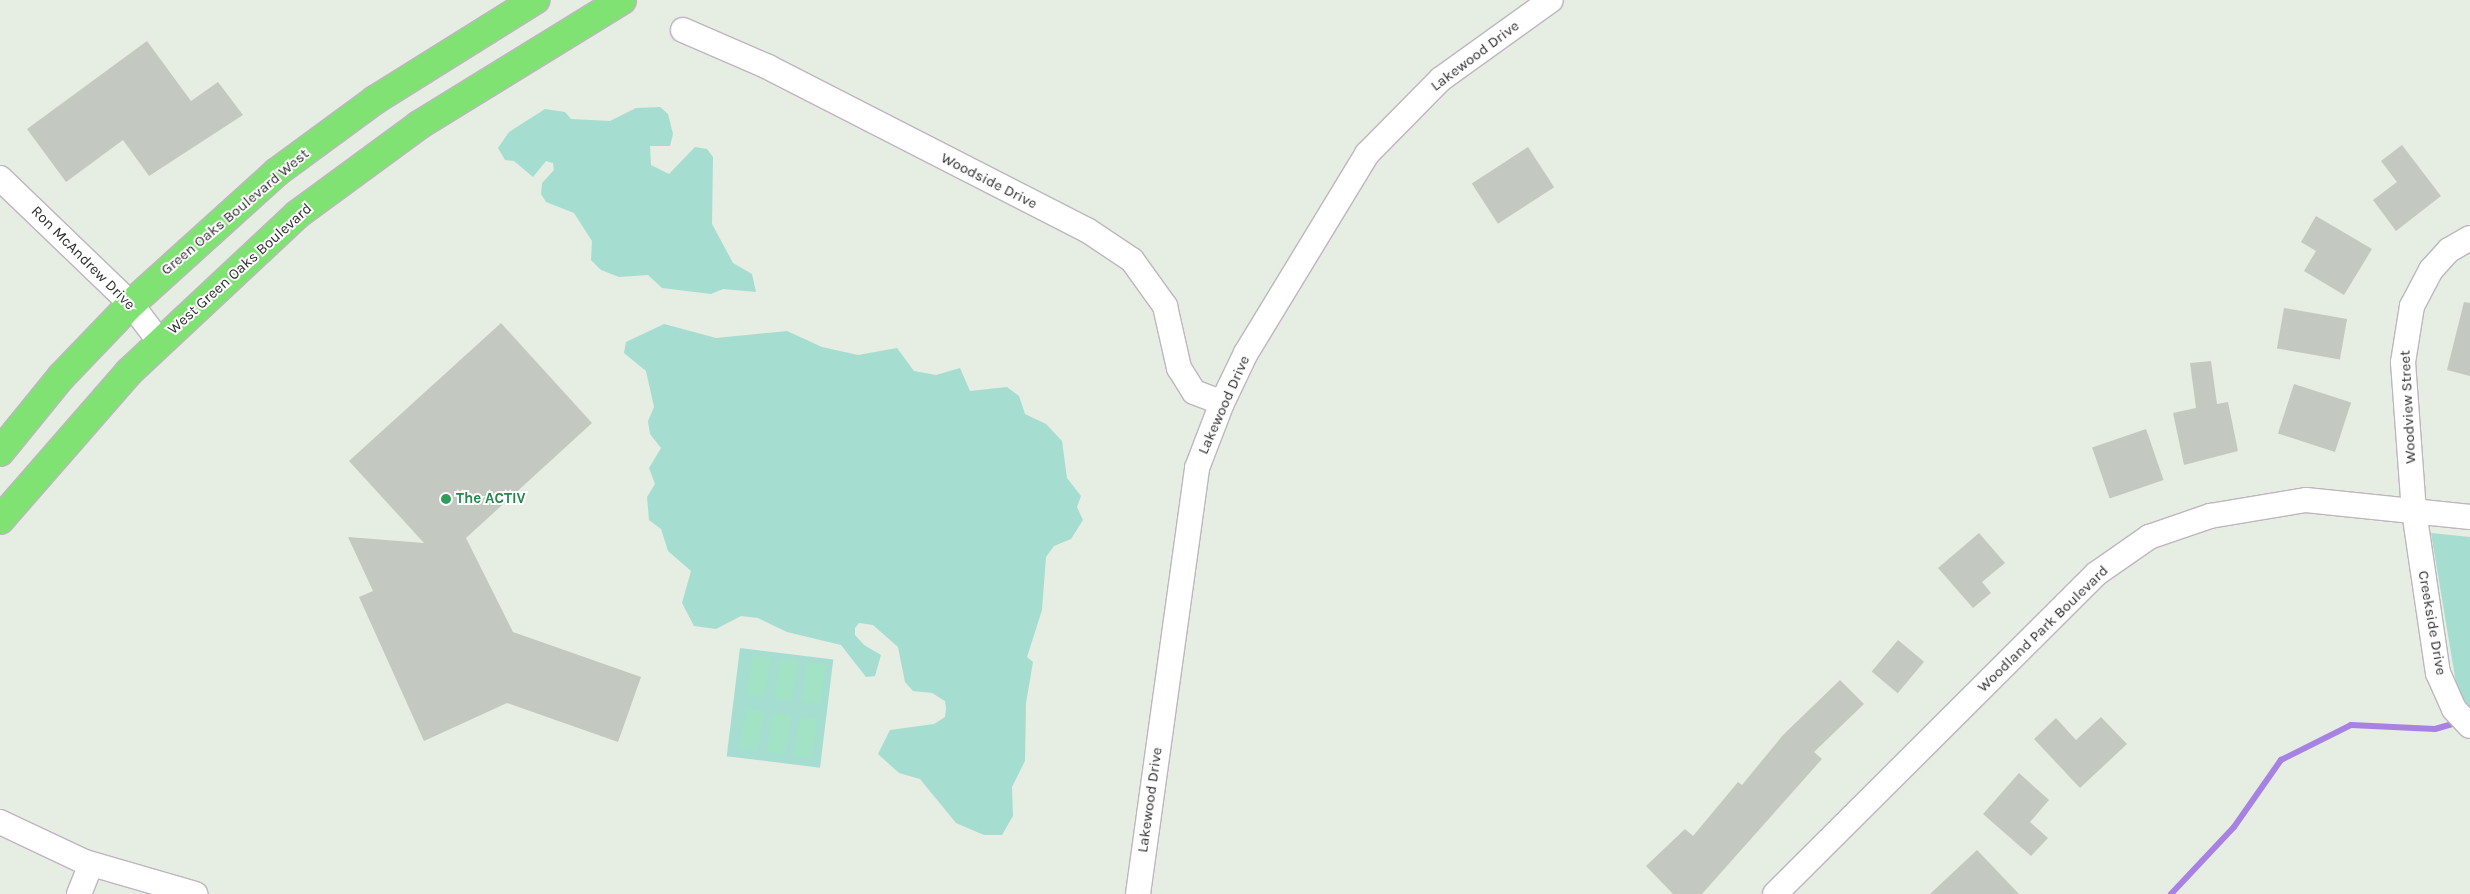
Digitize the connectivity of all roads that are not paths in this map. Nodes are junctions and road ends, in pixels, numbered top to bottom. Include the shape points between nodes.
1 (534, 0) edge
2 (1550, 0) edge
3 (611, 2) edge
4 (683, 30) dead end
5 (0, 178) edge
6 (2470, 238) edge
7 (131, 304) junction
8 (160, 342) junction
9 (1222, 403) junction
10 (0, 452) edge
11 (2414, 511) junction
12 (2470, 517) edge
13 (0, 520) edge
14 (2470, 726) edge
15 (0, 822) edge
16 (91, 864) junction
17 (79, 894) edge
18 (195, 894) edge
19 (1138, 894) edge
20 (1775, 894) edge

1 - 7 main road, Green Oaks Boulevard West via 375,100 277,172
2 - 9 street, Lakewood Drive via 1441,79 1367,154 1246,353
3 - 8 main road, West Green Oaks Boulevard via 418,125 298,214
4 - 9 street, Woodside Drive via 768,67 1087,230 1132,260 1165,306 1179,368 1194,392
5 - 7 street, Ron McAndrew Drive
6 - 11 street, Woodview Street via 2449,250 2431,270 2412,306 2404,335
7 - 8 street, Ron McAndrew Drive
7 - 10 main road, Green Oaks Boulevard West via 61,377
8 - 13 main road, West Green Oaks Boulevard via 129,372
9 - 19 street, Lakewood Drive via 1197,468
11 - 12 street, Woodland Park Boulevard
11 - 14 street, Creekside Drive via 2438,673 2454,709
11 - 20 street, Woodland Park Boulevard via 2306,500 2210,516 2149,537 2096,574
15 - 16 street
16 - 17 street
16 - 18 street

